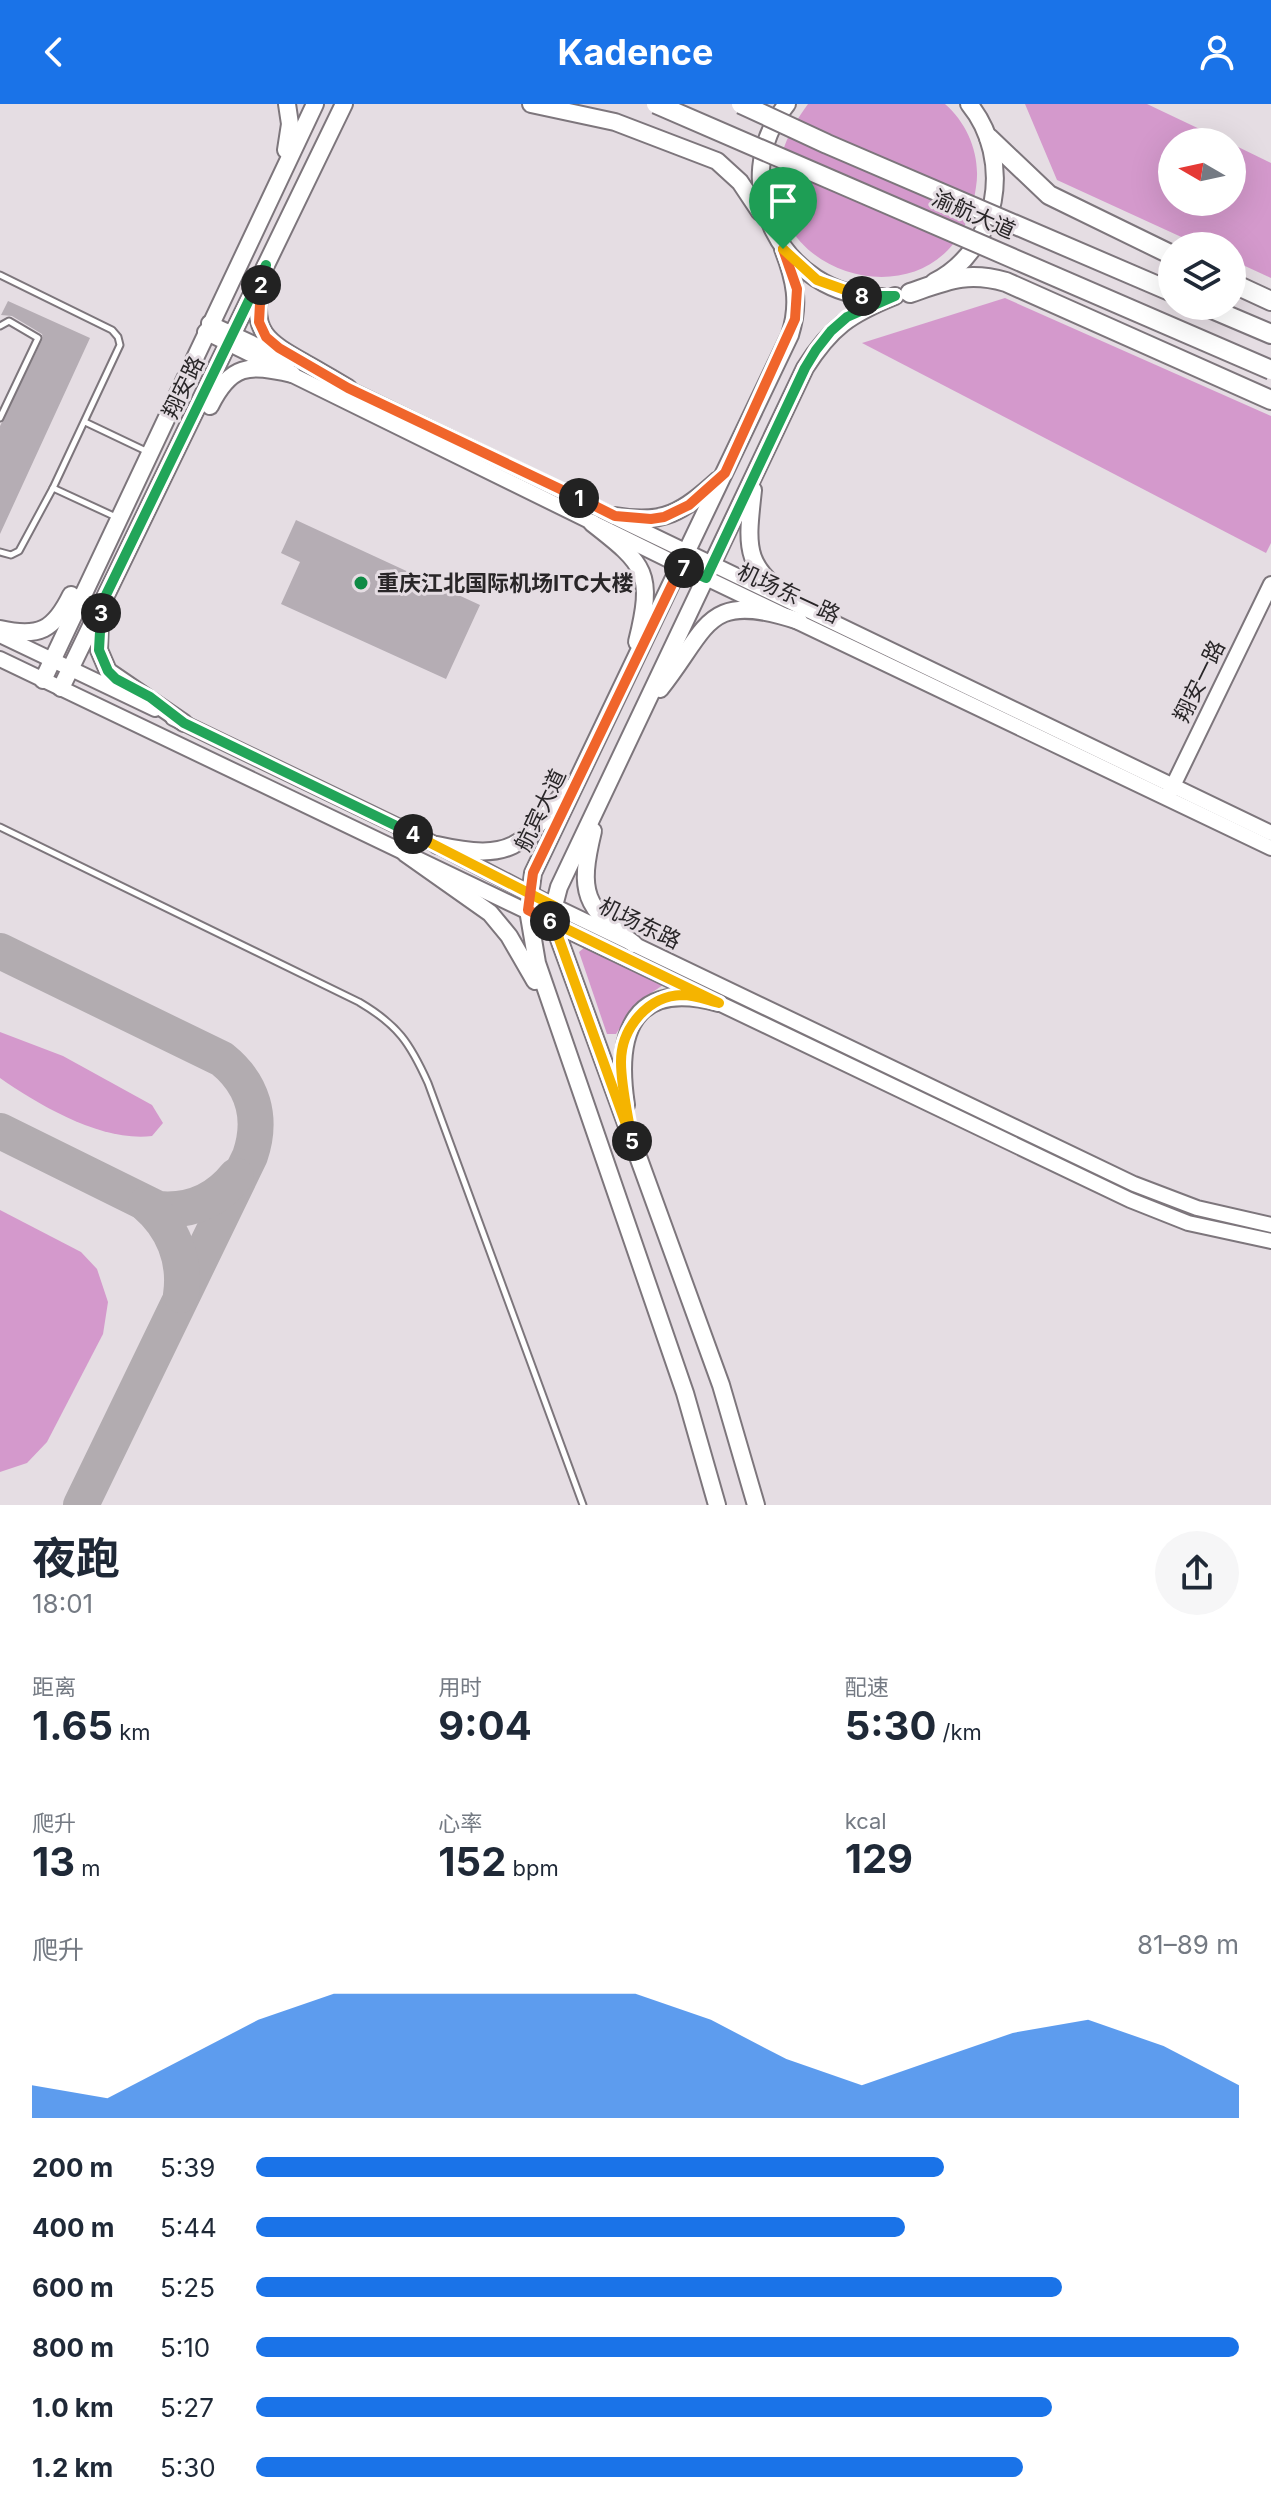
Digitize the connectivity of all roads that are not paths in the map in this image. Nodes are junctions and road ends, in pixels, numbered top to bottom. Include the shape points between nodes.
1 (287, 104) edge
2 (315, 104) edge
3 (344, 104) edge
4 (354, 104) edge
5 (531, 104) edge
6 (656, 104) edge
7 (741, 104) edge
8 (787, 104) edge
9 (972, 106) edge
10 (332, 127) junction
11 (989, 138) junction
12 (280, 173) junction
13 (779, 243) junction
14 (1158, 248) edge
15 (266, 265) junction
16 (0, 275) edge
17 (1158, 286) edge
18 (1246, 289) edge
19 (902, 294) junction
20 (1271, 301) edge
21 (1238, 320) edge
22 (0, 326) edge
23 (207, 327) junction
24 (1271, 334) edge
25 (230, 338) junction
26 (1271, 370) edge
27 (292, 374) junction
28 (348, 388) junction
29 (1271, 400) edge
30 (0, 418) edge
31 (85, 422) junction
32 (149, 453) junction
33 (174, 455) junction
34 (725, 473) junction
35 (754, 477) junction
36 (53, 488) junction
37 (615, 516) junction
38 (592, 523) junction
39 (115, 526) junction
40 (688, 550) junction
41 (0, 552) edge
42 (681, 566) junction
43 (710, 570) junction
44 (1271, 584) edge
45 (105, 597) junction
46 (798, 604) junction
47 (799, 621) junction
48 (0, 632) edge
49 (0, 659) edge
50 (52, 660) junction
51 (71, 669) junction
52 (628, 677) junction
53 (43, 680) junction
54 (61, 688) junction
55 (642, 712) junction
56 (184, 723) junction
57 (590, 758) junction
58 (1170, 792) junction
59 (602, 794) junction
60 (591, 818) junction
61 (0, 827) edge
62 (1271, 833) edge
63 (437, 845) junction
64 (1271, 848) edge
65 (405, 853) junction
66 (528, 893) junction
67 (554, 906) junction
68 (528, 910) junction
69 (555, 924) junction
70 (634, 944) junction
71 (719, 1003) junction
72 (556, 1017) junction
73 (632, 1142) junction
74 (1271, 1225) edge
75 (1271, 1241) edge
76 (583, 1505) edge
77 (717, 1505) edge
78 (756, 1505) edge

1 - 12 main road via 288,140
2 - 12 main road, 翔安路
3 - 10 main road, 翔安路
4 - 10 main road
5 - 13 main road via 615,122 717,161 748,192
6 - 26 highway, 渝航大道, bridge
7 - 17 highway, 渝航大道, bridge
8 - 13 main road via 761,163 764,208
9 - 11 main road
10 - 15 main road, 翔安路
11 - 14 highway via 1049,195
11 - 19 main road via 994,200 980,239 953,270
12 - 23 main road, 翔安路
13 - 19 main road via 804,271 832,288 863,296
13 - 34 main road, 航宾大道 via 797,289 795,319
15 - 25 main road, 翔安路
15 - 28 main road via 258,314 266,337
16 - 31 lane via 118,337 116,356
18 - 20 highway
19 - 29 highway via 973,275 1006,282
19 - 35 main road via 847,317 831,331 805,368
21 - 24 highway
22 - 30 lane via 9,321 38,340
23 - 25 street, 机场东一路
23 - 32 main road, 翔安路
25 - 27 street, 机场东一路
25 - 28 street, 机场东一路
25 - 33 main road, 翔安路
27 - 33 main road via 263,368 232,374
27 - 38 street, 机场东一路
28 - 37 street, 机场东一路
31 - 32 lane
31 - 36 lane
32 - 39 main road, 翔安路
33 - 45 main road, 翔安路
34 - 37 main road via 689,505 664,517
34 - 40 main road, 航宾大道
35 - 43 main road
35 - 46 main road via 748,528 752,555 767,582
36 - 39 lane
36 - 41 lane via 17,553
37 - 40 street, 机场东一路
38 - 42 street, 机场东一路
38 - 52 main road via 629,551 645,583 644,614
39 - 48 main road via 56,621 31,632
39 - 50 main road, 翔安路
40 - 42 main road, 航宾大道
40 - 43 street, 机场东一路
42 - 43 street, 机场东一路
42 - 52 main road, 航宾大道
43 - 46 street, 机场东一路
43 - 47 street, 机场东一路
43 - 55 main road
44 - 58 street, 翔安一路
45 - 51 main road, 翔安路
45 - 56 main road via 97,635 108,671
46 - 58 street, 机场东一路
47 - 55 main road via 753,608 723,613 697,634
47 - 58 street, 机场东一路
48 - 50 street, 机场东路
49 - 53 street, 机场东路
50 - 51 street, 机场东路
50 - 53 main road, 翔安路
51 - 54 main road, 翔安路
51 - 56 street, 机场东路
52 - 57 main road, 航宾大道
53 - 54 street, 机场东路
54 - 65 street, 机场东路
55 - 59 main road
56 - 63 street, 机场东路
57 - 60 main road via 565,829 575,834
57 - 63 main road via 535,831 518,844 482,853
57 - 66 main road, 航宾大道
58 - 62 street, 机场东一路
58 - 64 street, 机场东一路
59 - 60 main road
59 - 70 main road via 586,888 598,915
60 - 67 main road
61 - 76 lane via 359,1002 392,1023 428,1083
63 - 66 street, 机场东路
65 - 68 street, 机场东路
65 - 72 main road via 469,895 500,924
66 - 67 street, 机场东路
66 - 68 main road, 航宾大道
67 - 69 main road
67 - 70 street, 机场东路
68 - 69 street, 机场东路
68 - 72 main road, 航宾大道 via 537,963
69 - 71 street, 机场东路
69 - 73 main road
70 - 74 street, 机场东路 via 1134,1184 1197,1208
71 - 73 main road via 670,997 648,1008 631,1026 621,1064
71 - 75 street, 机场东路 via 1130,1200 1188,1223
72 - 77 main road, 航宾大道 via 685,1393
73 - 78 main road via 721,1385

